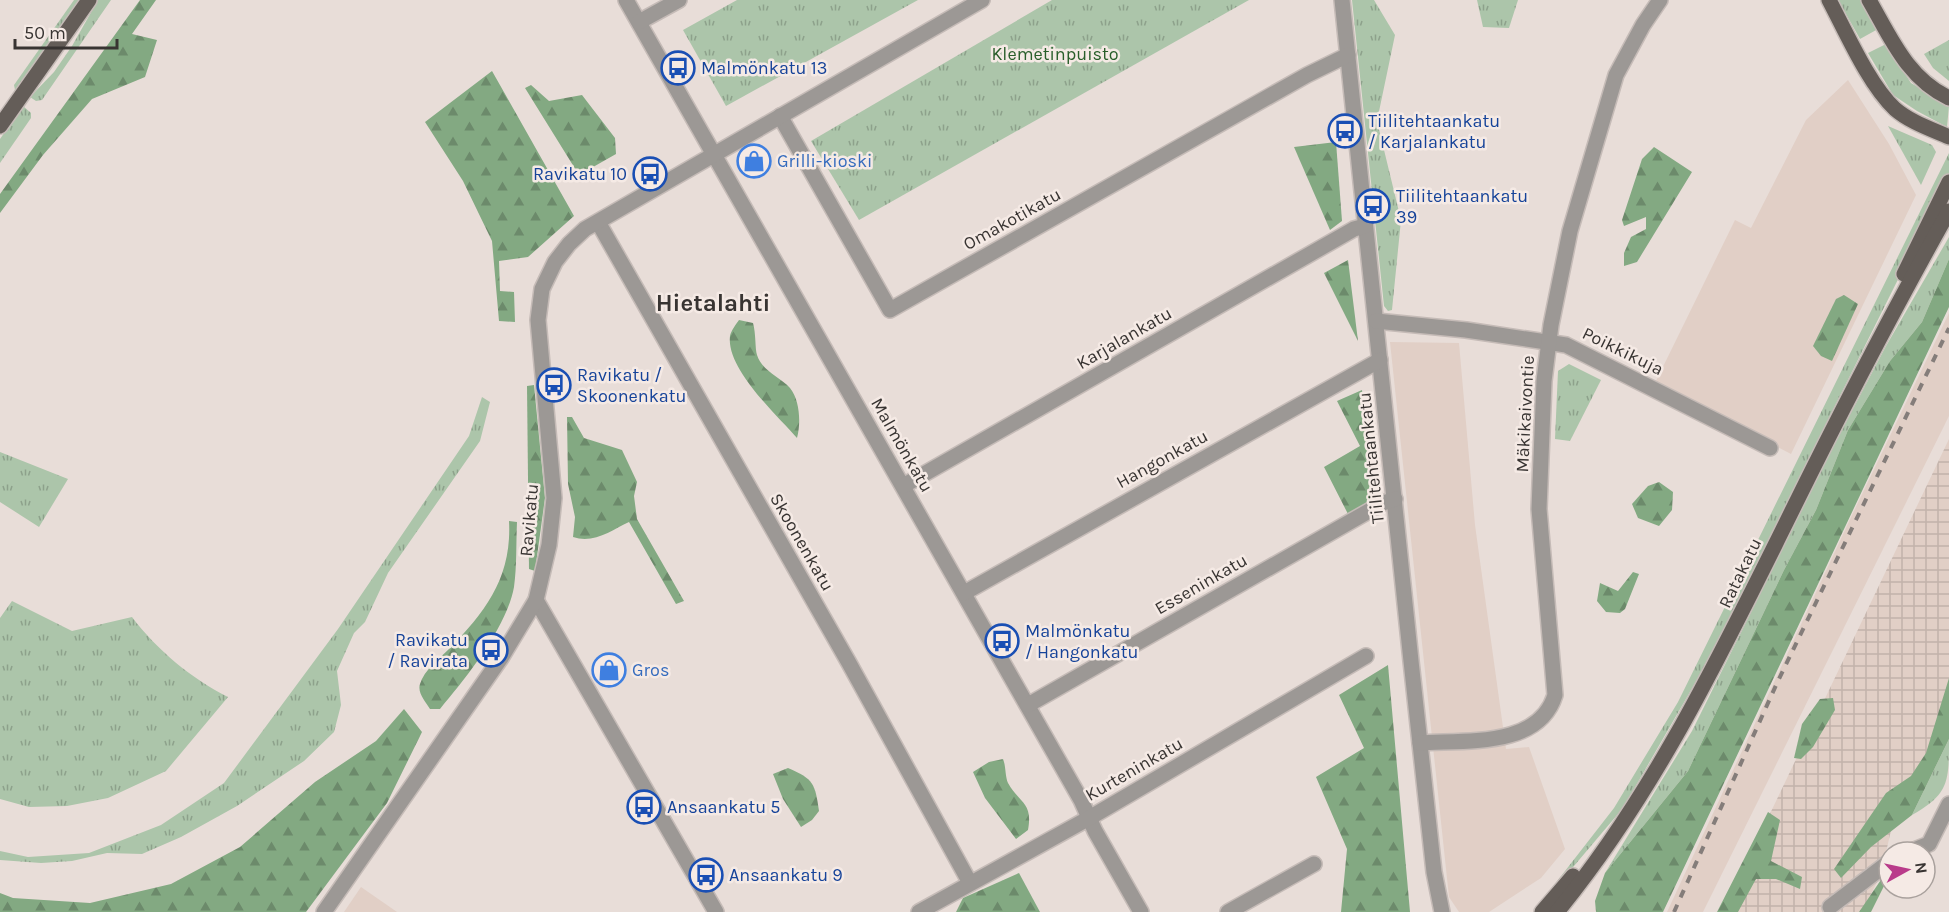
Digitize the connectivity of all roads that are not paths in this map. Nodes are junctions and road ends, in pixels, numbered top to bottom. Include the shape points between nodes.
1 (89, 0) edge
2 (626, 0) edge
3 (679, 0) edge
4 (982, 0) edge
5 (1342, 0) edge
6 (1660, 0) edge
7 (1829, 0) edge
8 (1869, 0) edge
9 (639, 22) junction
10 (1348, 55) junction
11 (1949, 98) edge
12 (780, 116) junction
13 (1, 122) edge
14 (1949, 137) edge
15 (714, 154) junction
16 (1949, 182) edge
17 (1949, 211) edge
18 (598, 222) junction
19 (1365, 226) junction
20 (1376, 321) junction
21 (1549, 342) junction
22 (1872, 349) junction
23 (1380, 360) junction
24 (1770, 448) dead end
25 (903, 486) junction
26 (1395, 499) junction
27 (964, 593) junction
28 (536, 600) junction
29 (1366, 656) dead end
30 (1028, 705) junction
31 (1420, 743) junction
32 (1949, 804) edge
33 (1633, 809) junction
34 (1091, 817) junction
35 (1931, 840) edge
36 (1314, 864) dead end
37 (1877, 871) edge
38 (970, 883) junction
39 (1830, 908) dead end
40 (324, 912) edge
41 (716, 912) edge
42 (919, 912) edge
43 (1141, 912) edge
44 (1228, 912) edge
45 (1442, 912) edge
46 (1542, 912) edge
47 (1557, 912) edge

1 - 13 main road
2 - 9 street, Malmönkatu
3 - 9 street
4 - 12 street, Ravikatu
5 - 10 street, Tiilitehtaankatu
6 - 21 street, Mäkikaivontie via 1616,75 1570,231
7 - 14 main road via 1879,89 1896,109
8 - 11 main road via 1904,62 1930,87
9 - 15 street, Malmönkatu
10 - 12 street, Omakotikatu via 890,310
10 - 19 street, Tiilitehtaankatu
12 - 15 street, Ravikatu
15 - 18 street, Ravikatu
15 - 25 street, Malmönkatu
16 - 22 main road, Ratakatu
17 - 22 main road, Ratakatu
18 - 28 street, Ravikatu via 569,244 542,289 538,320 554,498 549,545
18 - 38 street, Skoonenkatu
19 - 20 street, Tiilitehtaankatu
19 - 25 street, Karjalankatu
20 - 21 street, Poikkikuja
20 - 23 street, Tiilitehtaankatu
21 - 24 street, Poikkikuja via 1566,345
21 - 31 street, Mäkikaivontie via 1539,509 1555,695 1552,705 1544,718 1519,734
22 - 33 main road, Ratakatu via 1714,668
23 - 26 street, Tiilitehtaankatu
23 - 27 street, Hangonkatu
25 - 27 street, Malmönkatu
26 - 30 street, Esseninkatu
26 - 31 street, Tiilitehtaankatu
27 - 30 street, Malmönkatu
28 - 40 street, Ravikatu via 501,658
28 - 41 street
29 - 34 street, Kurteninkatu
30 - 34 street, Malmönkatu
31 - 45 street, Tiilitehtaankatu
32 - 35 street
33 - 46 main road, Ratakatu
33 - 47 main road, Ratakatu
34 - 38 street, Kurteninkatu
34 - 43 street, Malmönkatu
36 - 44 street
37 - 39 street
38 - 42 street, Kurteninkatu

